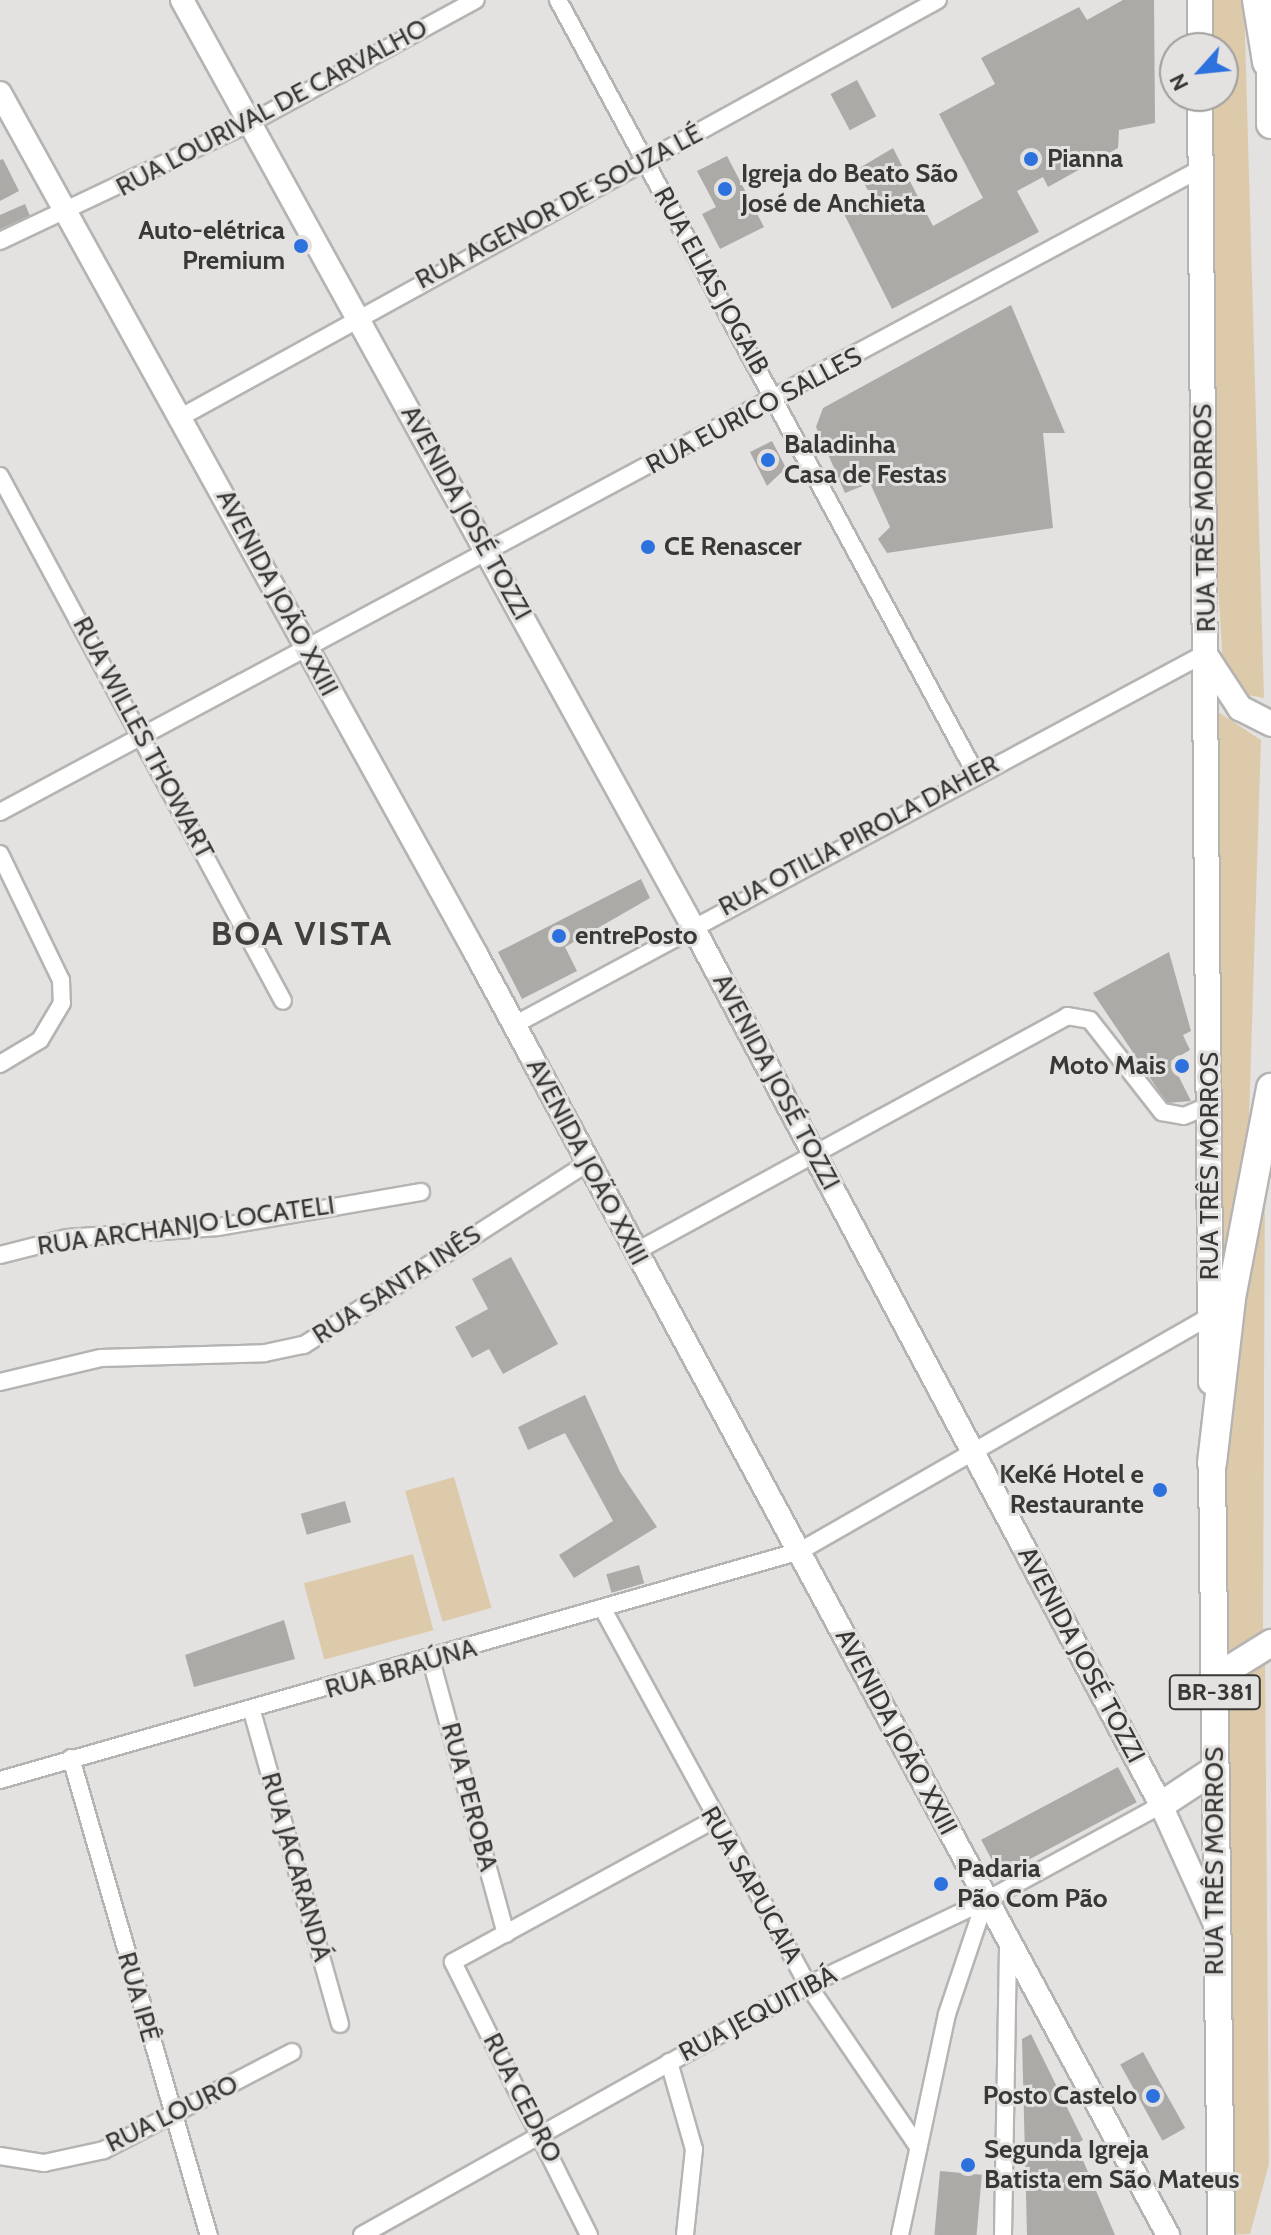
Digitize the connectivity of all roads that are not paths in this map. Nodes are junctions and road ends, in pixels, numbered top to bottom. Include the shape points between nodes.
1 (182, 0) edge
2 (476, 0) edge
3 (558, 0) edge
4 (938, 0) edge
5 (1200, 0) edge
6 (1257, 0) edge
7 (909, 7) edge
8 (1200, 32) edge
9 (1271, 40) edge
10 (1270, 69) edge
11 (0, 93) edge
12 (1200, 112) edge
13 (250, 123) junction
14 (1271, 124) edge
15 (645, 161) junction
16 (1200, 169) junction
17 (68, 215) junction
18 (0, 241) edge
19 (357, 316) junction
20 (776, 400) junction
21 (181, 417) junction
22 (0, 476) edge
23 (488, 551) junction
24 (307, 652) junction
25 (1206, 653) junction
26 (1271, 724) edge
27 (144, 737) junction
28 (976, 774) junction
29 (0, 812) edge
30 (0, 854) edge
31 (692, 925) junction
32 (283, 1001) dead end
33 (514, 1025) junction
34 (0, 1064) edge
35 (1271, 1088) edge
36 (1210, 1105) junction
37 (815, 1154) junction
38 (588, 1163) junction
39 (421, 1192) dead end
40 (635, 1252) junction
41 (0, 1255) edge
42 (1211, 1316) junction
43 (0, 1382) edge
44 (971, 1451) junction
45 (1212, 1463) junction
46 (800, 1551) junction
47 (604, 1611) junction
48 (1271, 1643) edge
49 (431, 1660) junction
50 (1215, 1710) junction
51 (252, 1711) junction
52 (71, 1758) junction
53 (1214, 1770) junction
54 (0, 1780) edge
55 (1161, 1805) junction
56 (712, 1821) junction
57 (985, 1901) junction
58 (1214, 1922) junction
59 (506, 1934) junction
60 (1008, 1944) junction
61 (808, 1985) junction
62 (340, 2024) dead end
63 (292, 2052) dead end
64 (669, 2062) junction
65 (172, 2119) junction
66 (543, 2136) junction
67 (918, 2147) junction
68 (0, 2156) edge
69 (209, 2235) edge
70 (362, 2235) edge
71 (589, 2235) edge
72 (685, 2235) edge
73 (900, 2235) edge
74 (1003, 2235) edge
75 (1168, 2235) edge
76 (1221, 2235) edge

1 - 13 street, AVENIDA JOSÉ TOZZI
2 - 13 street, RUA LOURIVAL DE CARVALHO
3 - 15 street, RUA ELIAS JOGAIB
4 - 7 street, RUA AGENOR DE SOUZA LÉ
5 - 8 main road
6 - 10 highway
7 - 15 street, RUA AGENOR DE SOUZA LÉ
9 - 10 highway
10 - 14 highway
11 - 17 street, AVENIDA JOÃO XXIII
12 - 16 main road, RUA TRÊS MORROS / BR-381
13 - 17 street, RUA LOURIVAL DE CARVALHO
13 - 19 street, AVENIDA JOSÉ TOZZI
15 - 19 street, RUA AGENOR DE SOUZA LÉ
15 - 20 street, RUA ELIAS JOGAIB
16 - 20 street, RUA EURICO SALLES
16 - 25 main road, RUA TRÊS MORROS / BR-381
17 - 18 street, RUA LOURIVAL DE CARVALHO
17 - 21 street, AVENIDA JOÃO XXIII
19 - 21 street, RUA AGENOR DE SOUZA LÉ
19 - 23 street, AVENIDA JOSÉ TOZZI
20 - 23 street, RUA EURICO SALLES
20 - 28 street, RUA ELIAS JOGAIB
21 - 24 street, AVENIDA JOÃO XXIII
22 - 27 street, RUA WILLES THOWART
23 - 24 street, RUA EURICO SALLES
23 - 31 street, AVENIDA JOSÉ TOZZI
24 - 27 street, RUA EURICO SALLES
24 - 33 street, AVENIDA JOÃO XXIII
25 - 26 main road via 1240,708
25 - 28 street, RUA OTILIA PIROLA DAHER
25 - 36 main road, RUA TRÊS MORROS / BR-381
27 - 29 street, RUA EURICO SALLES
27 - 32 street, RUA WILLES THOWART
28 - 31 street, RUA OTILIA PIROLA DAHER
30 - 34 street via 61,980 62,1003 40,1040
31 - 33 street, RUA OTILIA PIROLA DAHER
31 - 37 street, AVENIDA JOSÉ TOZZI
33 - 38 street, AVENIDA JOÃO XXIII
35 - 45 highway via 1231,1298
36 - 37 street via 1184,1116 1162,1112 1079,1015 1053,1023
36 - 42 main road, RUA TRÊS MORROS / BR-381
37 - 40 street
37 - 44 street, AVENIDA JOSÉ TOZZI
38 - 40 street, AVENIDA JOÃO XXIII
38 - 43 street, RUA SANTA INÊS via 304,1345 265,1353 101,1358
39 - 41 street, RUA ARCHANJO LOCATELI via 218,1227 67,1238
40 - 46 street, AVENIDA JOÃO XXIII
42 - 44 street, RUA BRAÚNA
42 - 45 main road, RUA TRÊS MORROS / BR-381
44 - 46 street, RUA BRAÚNA
44 - 55 street, AVENIDA JOSÉ TOZZI
45 - 50 main road, RUA TRÊS MORROS / BR-381
46 - 47 street, RUA BRAÚNA
46 - 57 street, AVENIDA JOÃO XXIII
47 - 49 street, RUA BRAÚNA
47 - 56 street, RUA SAPUCAIA
48 - 50 main road via 1234,1666
49 - 51 street, RUA BRAÚNA
49 - 59 street, RUA PEROBA
50 - 53 main road, RUA TRÊS MORROS / BR-381
51 - 52 street, RUA BRAÚNA
51 - 62 street, RUA JACARANDÁ
52 - 54 street, RUA BRAÚNA
52 - 65 street, RUA IPÊ
53 - 55 main road
53 - 58 main road, RUA TRÊS MORROS / BR-381
55 - 57 street, RUA JEQUITIBÁ
55 - 58 street, AVENIDA JOSÉ TOZZI
56 - 59 street
56 - 61 street, RUA SAPUCAIA
57 - 60 street, AVENIDA JOÃO XXIII
57 - 61 street, RUA JEQUITIBÁ
57 - 67 street via 947,2014
58 - 76 main road, RUA TRÊS MORROS / BR-381
59 - 66 street, RUA CEDRO via 453,1962
60 - 74 street
60 - 75 street, AVENIDA JOÃO XXIII
61 - 64 street, RUA JEQUITIBÁ
61 - 67 street, RUA SAPUCAIA
63 - 65 street, RUA LOURO
64 - 66 street, RUA JEQUITIBÁ
64 - 72 street via 694,2149
65 - 68 street, RUA LOURO via 104,2150 44,2163
65 - 69 street, RUA IPÊ
66 - 70 street, RUA JEQUITIBÁ
66 - 71 street, RUA CEDRO
67 - 73 street

